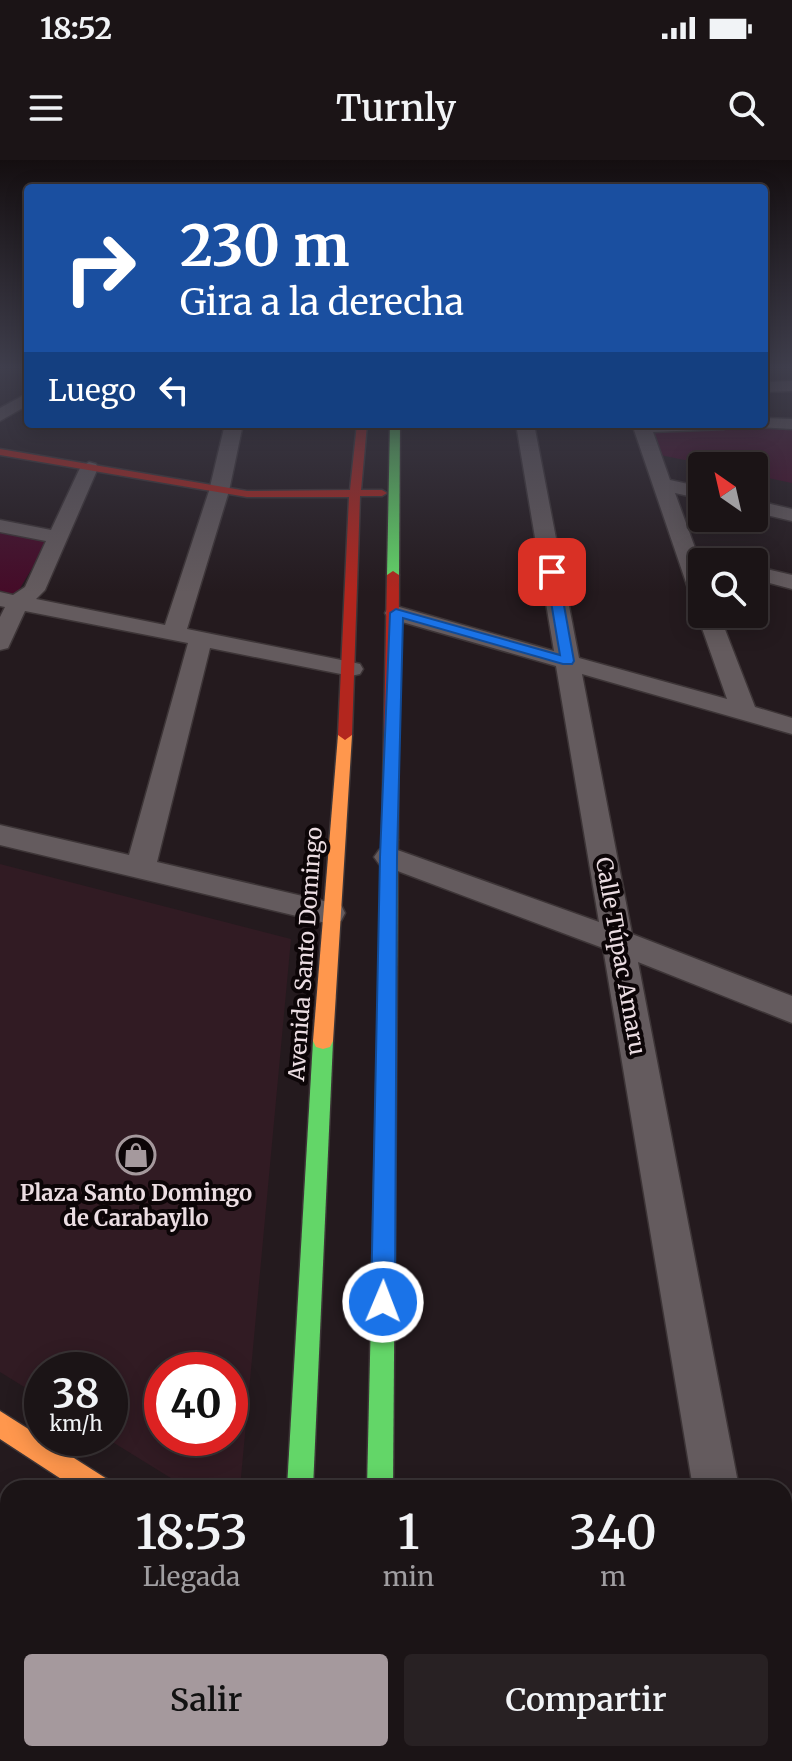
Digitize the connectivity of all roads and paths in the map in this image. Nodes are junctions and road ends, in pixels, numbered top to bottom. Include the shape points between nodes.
1 (23, 443) edge
2 (230, 443) edge
3 (360, 443) edge
4 (393, 443) edge
5 (528, 443) edge
6 (647, 443) edge
7 (0, 452) edge
8 (89, 468) junction
9 (220, 483) junction
10 (661, 484) junction
11 (354, 486) junction
12 (390, 486) junction
13 (688, 490) edge
14 (768, 509) edge
15 (792, 515) edge
16 (0, 526) edge
17 (57, 537) junction
18 (687, 554) joint
19 (688, 557) edge
20 (768, 576) edge
21 (792, 582) edge
22 (9, 600) edge
23 (396, 613) junction
24 (713, 628) edge
25 (174, 633) junction
26 (201, 639) junction
27 (0, 643) edge
28 (568, 661) junction
29 (351, 669) junction
30 (744, 713) junction
31 (792, 726) edge
32 (0, 835) edge
33 (389, 857) junction
34 (140, 870) junction
35 (330, 913) junction
36 (618, 941) junction
37 (792, 1010) edge
38 (0, 1424) edge
39 (84, 1480) edge
40 (300, 1480) edge
41 (380, 1480) edge
42 (715, 1480) edge

1 - 9 street
2 - 9 street
3 - 11 street, Avenida Santo Domingo
4 - 12 street
5 - 28 street, Calle Túpac Amaru
6 - 10 street
7 - 8 street
8 - 9 street
8 - 17 street
9 - 11 street
9 - 25 street
10 - 13 street
10 - 18 street
11 - 12 street
11 - 29 street, Avenida Santo Domingo
12 - 23 street
14 - 15 street
16 - 17 street
17 - 22 street via 34,590
18 - 19 street
20 - 21 street
22 - 25 street
22 - 27 street
23 - 28 street
23 - 33 street
24 - 30 street
25 - 26 street
26 - 29 street
26 - 34 street
28 - 30 street
28 - 36 street, Calle Túpac Amaru
29 - 35 street, Avenida Santo Domingo
30 - 31 street
32 - 34 street
33 - 36 street
33 - 41 street
34 - 35 street
35 - 40 street, Avenida Santo Domingo
36 - 37 street
36 - 42 street, Calle Túpac Amaru
38 - 39 street

